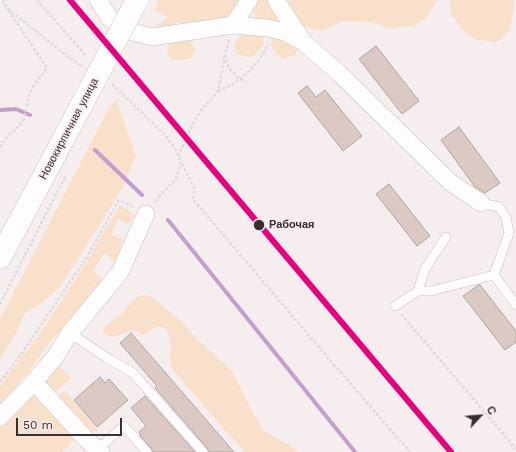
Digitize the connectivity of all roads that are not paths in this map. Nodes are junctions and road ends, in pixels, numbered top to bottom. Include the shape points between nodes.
1 (98, 0) edge
2 (137, 0) edge
3 (249, 0) edge
4 (276, 0) edge
5 (233, 25) junction
6 (304, 43) junction
7 (481, 202) joint
8 (146, 214) road end
9 (446, 237) dead end
10 (0, 258) edge
11 (494, 275) junction
12 (418, 291) junction
13 (516, 304) edge
14 (395, 306) road end
15 (70, 333) junction
16 (34, 382) junction
17 (0, 417) edge
18 (100, 451) edge
19 (147, 452) edge
20 (203, 452) edge

1 - 5 street via 110,19 133,32 152,37
2 - 10 main road, Новокирпичная улица, bridge
3 - 5 street
4 - 6 street
5 - 6 street via 285,32
6 - 7 street via 339,73 450,182
7 - 11 lane via 499,207 506,217 509,233
8 - 15 street via 120,272
9 - 12 lane via 425,269
11 - 12 lane via 431,291
11 - 13 lane
12 - 14 lane
15 - 16 street via 55,357
15 - 20 lane via 133,373
16 - 17 street
16 - 18 street
18 - 19 lane via 124,426

